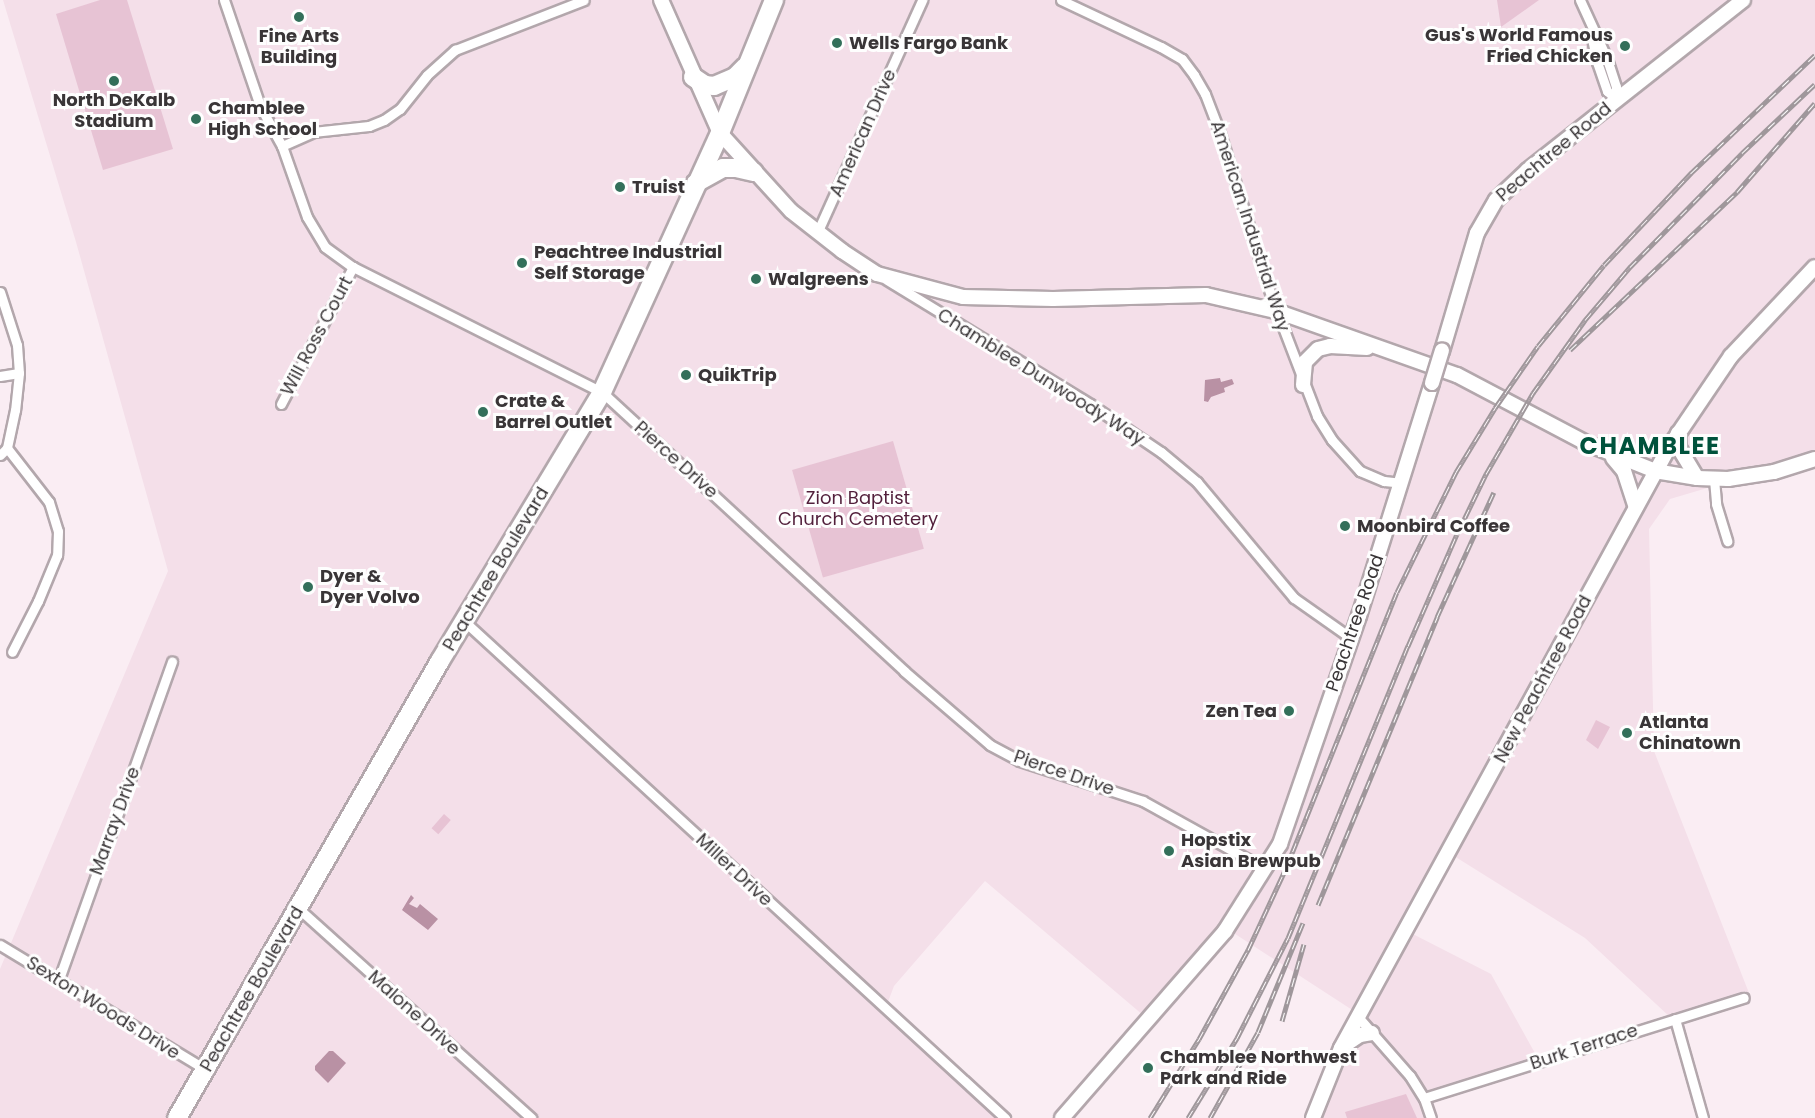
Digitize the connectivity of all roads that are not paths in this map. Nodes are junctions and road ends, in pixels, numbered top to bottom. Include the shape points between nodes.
1 (224, 0) edge
2 (584, 0) edge
3 (661, 0) edge
4 (774, 0) edge
5 (922, 0) edge
6 (1061, 0) edge
7 (1580, 0) edge
8 (1743, 0) edge
9 (750, 60) junction
10 (693, 76) junction
11 (1616, 99) junction
12 (720, 133) junction
13 (282, 146) junction
14 (754, 172) junction
15 (696, 183) junction
16 (817, 233) junction
17 (353, 267) junction
18 (1815, 267) edge
19 (877, 274) junction
20 (0, 292) edge
21 (1276, 311) junction
22 (1388, 350) junction
23 (19, 373) junction
24 (0, 376) edge
25 (1304, 385) junction
26 (602, 392) junction
27 (281, 404) dead end
28 (1678, 433) junction
29 (3, 451) edge
30 (1610, 454) junction
31 (1815, 459) edge
32 (1655, 471) junction
33 (1697, 478) junction
34 (1714, 479) junction
35 (1402, 483) junction
36 (1636, 507) junction
37 (1727, 541) dead end
38 (464, 621) junction
39 (1351, 638) junction
40 (12, 652) dead end
41 (172, 662) dead end
42 (1264, 868) junction
43 (298, 908) junction
44 (0, 945) edge
45 (59, 979) junction
46 (1744, 998) dead end
47 (1359, 1018) junction
48 (1675, 1019) junction
49 (1372, 1033) junction
50 (1341, 1048) junction
51 (206, 1070) junction
52 (1424, 1098) junction
53 (177, 1118) edge
54 (531, 1118) edge
55 (1005, 1118) edge
56 (1062, 1118) edge
57 (1313, 1118) edge
58 (1431, 1118) edge
59 (1703, 1118) edge

1 - 13 street, Pierce Drive via 260,106
2 - 13 street via 455,50 426,75 400,109 384,120 369,126 313,132
3 - 10 street
4 - 9 highway, Peachtree Boulevard
5 - 16 street, American Drive
6 - 21 street, American Industrial Way via 1182,58 1194,75 1219,130
7 - 11 street via 1596,62 1607,91
8 - 11 street, Peachtree Road
9 - 10 highway via 741,74 714,86
9 - 12 highway, Peachtree Boulevard
10 - 12 street
11 - 35 street, Peachtree Road, bridge via 1528,170 1492,205 1477,233
12 - 14 street
12 - 15 highway, Peachtree Boulevard
13 - 17 street, Pierce Drive via 315,231 325,247
14 - 15 highway via 723,168
14 - 16 street
15 - 26 highway, Peachtree Boulevard
16 - 19 street
17 - 26 street, Pierce Drive
17 - 27 street, Will Ross Court
18 - 28 street, New Peachtree Road via 1731,356
19 - 21 street via 963,297 1206,295
19 - 39 street, Chamblee Dunwoody Way via 1161,452 1197,482 1294,598
20 - 23 street via 16,345
21 - 22 street
21 - 25 street, American Industrial Way
22 - 25 street via 1330,346 1318,349 1305,362
22 - 30 street via 1457,375
23 - 24 street
23 - 29 street via 15,410
25 - 35 street, American Industrial Way via 1326,431 1351,462 1370,476
26 - 38 highway, Peachtree Boulevard
26 - 42 street, Pierce Drive via 911,678 990,745 1020,760 1143,801
28 - 32 street, New Peachtree Road
28 - 33 street via 1679,448
29 - 40 street via 49,502 58,531 57,555
30 - 32 street
30 - 36 street via 1624,471
31 - 34 street via 1750,476
32 - 33 street
32 - 36 street, New Peachtree Road
33 - 34 street
34 - 37 street via 1716,504
35 - 39 street, Peachtree Road
36 - 47 street, New Peachtree Road
38 - 43 highway, Peachtree Boulevard
38 - 55 street, Miller Drive
39 - 42 street, Peachtree Road via 1280,844
41 - 45 street, Marray Drive
42 - 56 street, Peachtree Road via 1225,931
43 - 51 highway, Peachtree Boulevard
43 - 54 street, Malone Drive
44 - 45 street, Sexton Woods Drive
45 - 51 street, Sexton Woods Drive
46 - 48 street, Burk Terrace
47 - 49 street
47 - 50 street, New Peachtree Road
48 - 52 street, Burk Terrace
48 - 59 street
49 - 50 street via 1360,1035
49 - 52 street
50 - 57 street, New Peachtree Road
51 - 53 highway, Peachtree Boulevard
52 - 58 street

